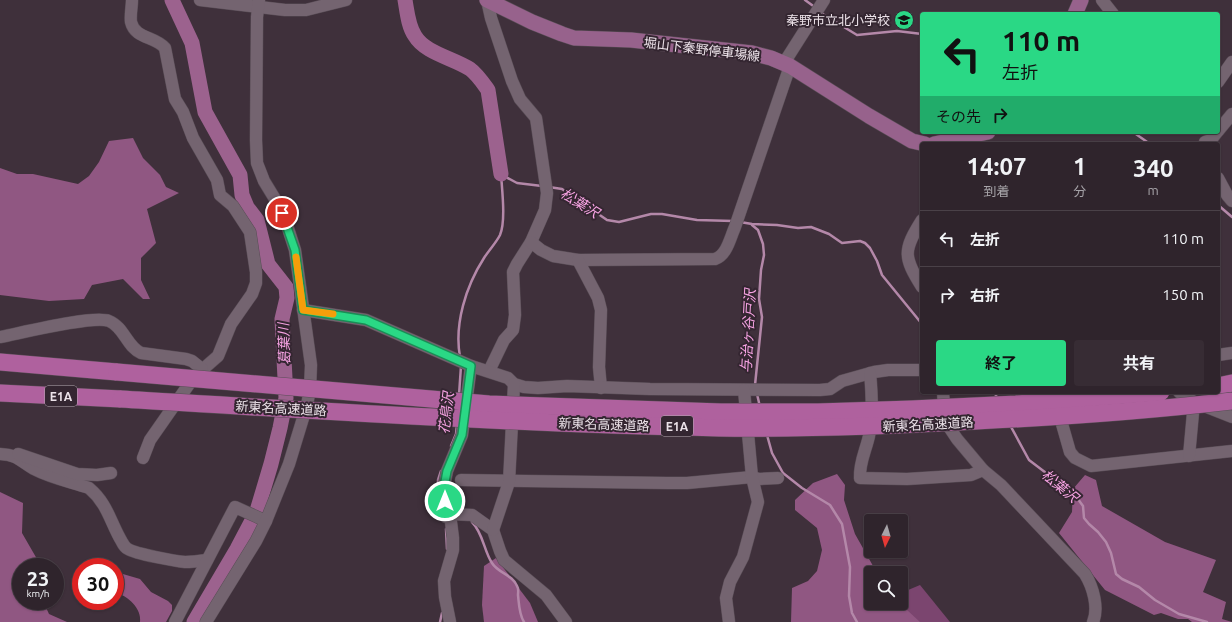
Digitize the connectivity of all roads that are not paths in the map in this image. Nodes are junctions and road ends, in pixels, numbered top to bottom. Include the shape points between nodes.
1 (132, 0) edge
2 (200, 0) edge
3 (346, 0) edge
4 (487, 0) edge
5 (1081, 0) edge
6 (1102, 0) edge
7 (824, 2) edge
8 (259, 3) edge
9 (1076, 12) edge
10 (1111, 12) edge
11 (1232, 62) edge
12 (787, 64) junction
13 (1220, 79) edge
14 (1232, 115) edge
15 (1220, 129) edge
16 (979, 134) edge
17 (1216, 134) edge
18 (1204, 139) edge
19 (943, 142) edge
20 (920, 143) edge
21 (1220, 182) edge
22 (1232, 201) edge
23 (920, 223) edge
24 (531, 242) junction
25 (578, 260) junction
26 (920, 284) edge
27 (303, 310) junction
28 (0, 337) edge
29 (1232, 353) edge
30 (1220, 355) edge
31 (0, 362) edge
32 (464, 362) junction
33 (202, 369) junction
34 (920, 370) edge
35 (489, 371) junction
36 (870, 373) junction
37 (514, 384) junction
38 (1232, 384) edge
39 (1220, 386) edge
40 (601, 388) junction
41 (747, 390) junction
42 (0, 393) edge
43 (943, 394) edge
44 (1137, 394) edge
45 (1182, 394) edge
46 (1055, 397) dead end
47 (1232, 401) edge
48 (1194, 402) junction
49 (1232, 417) edge
50 (1232, 451) edge
51 (5, 455) edge
52 (1189, 456) junction
53 (143, 458) dead end
54 (983, 470) junction
55 (111, 473) dead end
56 (752, 477) junction
57 (778, 478) dead end
58 (461, 480) dead end
59 (509, 482) junction
60 (448, 516) junction
61 (265, 520) junction
62 (493, 530) junction
63 (207, 560) junction
64 (175, 622) edge
65 (206, 622) edge
66 (450, 622) edge
67 (566, 622) edge
68 (728, 622) edge
69 (1093, 622) edge

1 - 33 street via 132,25 137,32 160,42 165,48 175,99 193,138 216,180 220,195 233,206 250,232 256,283 252,294 231,324 218,356
2 - 8 street
3 - 8 street via 306,10 285,10
4 - 12 main road, 堀山下秦野停車場線 via 532,22 574,38 631,40 752,53
4 - 24 street via 490,18 512,81 520,99 536,118 546,187 545,210
5 - 9 main road
6 - 10 street
7 - 12 street
8 - 27 street via 256,132 258,163 264,181 278,204 295,250
11 - 13 street
12 - 20 main road, 堀山下秦野停車場線 via 869,116 912,141
12 - 25 street via 722,255 715,259
14 - 15 street
16 - 19 main road
17 - 18 street via 1211,140
21 - 22 street
23 - 26 street via 912,235 908,261
24 - 25 street via 553,256
24 - 35 street via 513,272 513,330 504,340
25 - 40 street via 598,298 601,310
27 - 32 street via 366,320
27 - 61 street via 311,365 310,389 288,464
28 - 33 street via 97,319 116,325 135,350 141,353 186,359
29 - 30 street
31 - 44 highway, 新東名高速道路 / E1A, bridge via 489,404 721,412 928,408
32 - 35 street
32 - 60 street via 462,435 447,471 444,487
33 - 53 street via 150,440
34 - 36 street
35 - 37 street via 508,378
36 - 41 street via 842,381 830,389
36 - 54 street via 872,415 861,462 860,478 907,479 971,475
37 - 40 street via 538,388
37 - 59 street
38 - 39 highway
40 - 41 street
41 - 56 street
42 - 47 highway, 新東名高速道路 / E1A, bridge via 496,421 720,428 834,427 1018,419 1106,414
43 - 54 street via 945,421
45 - 48 street
46 - 52 street via 1070,452 1091,466
48 - 49 street
48 - 52 street
50 - 52 street
51 - 55 street via 20,453 77,474
51 - 63 street via 20,459 34,469 88,488 103,504 122,543 128,549 186,562
54 - 69 street via 1085,574 1092,589 1096,612
56 - 57 street
56 - 59 street via 687,483
56 - 68 street via 758,502 743,557 730,582 726,598
58 - 59 street
59 - 62 street
60 - 62 street via 472,516
60 - 66 street via 453,538 444,581
61 - 63 street via 235,507
61 - 65 street
62 - 67 street via 504,560 546,595
63 - 64 street

